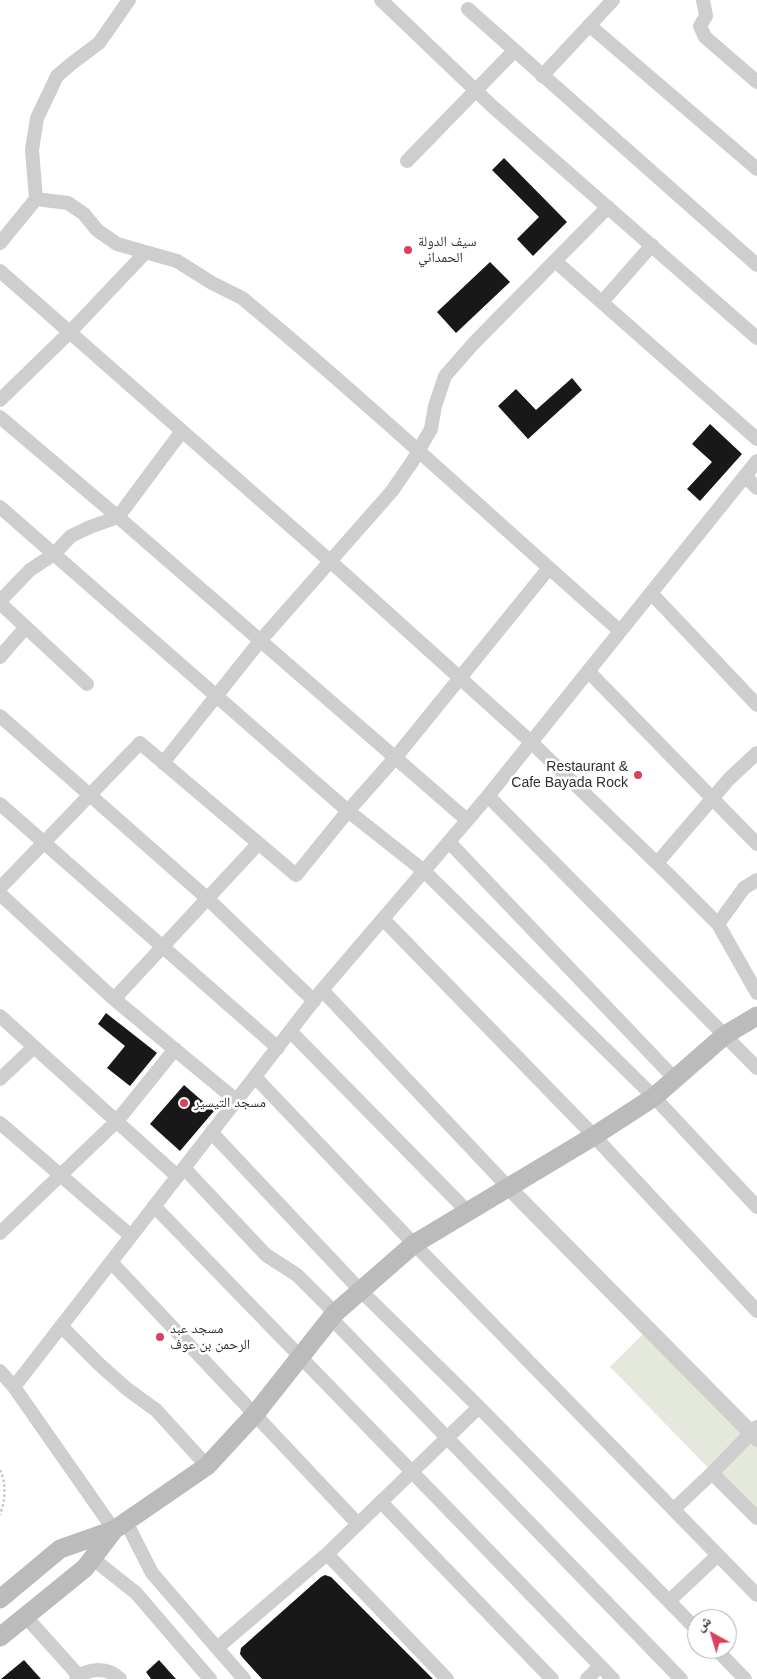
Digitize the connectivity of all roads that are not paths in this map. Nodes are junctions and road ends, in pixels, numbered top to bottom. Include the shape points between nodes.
1 (129, 0) edge
2 (381, 0) edge
3 (613, 0) edge
4 (703, 0) edge
5 (468, 9) dead end
6 (589, 25) junction
7 (514, 51) junction
8 (542, 76) junction
9 (757, 82) edge
10 (476, 91) junction
11 (407, 161) dead end
12 (757, 169) edge
13 (36, 199) junction
14 (608, 207) junction
15 (0, 243) edge
16 (652, 245) junction
17 (145, 253) junction
18 (555, 261) junction
19 (757, 265) edge
20 (0, 271) edge
21 (602, 302) junction
22 (70, 332) junction
23 (757, 338) edge
24 (0, 400) edge
25 (0, 418) edge
26 (182, 431) junction
27 (757, 439) edge
28 (419, 450) junction
29 (757, 461) edge
30 (745, 476) junction
31 (757, 488) edge
32 (0, 507) edge
33 (118, 517) junction
34 (54, 554) junction
35 (330, 560) junction
36 (548, 568) junction
37 (651, 593) junction
38 (0, 602) edge
39 (26, 627) junction
40 (620, 631) junction
41 (260, 641) junction
42 (0, 657) edge
43 (588, 671) junction
44 (460, 677) junction
45 (87, 684) dead end
46 (217, 695) junction
47 (757, 705) edge
48 (0, 716) edge
49 (531, 742) junction
50 (757, 753) edge
51 (396, 758) junction
52 (163, 763) junction
53 (90, 795) junction
54 (488, 796) junction
55 (713, 797) junction
56 (0, 804) edge
57 (348, 811) junction
58 (467, 820) junction
59 (449, 842) junction
60 (44, 843) junction
61 (258, 844) junction
62 (757, 844) edge
63 (657, 863) junction
64 (424, 871) junction
65 (757, 880) edge
66 (0, 888) edge
67 (0, 894) edge
68 (208, 899) junction
69 (384, 919) junction
70 (718, 924) junction
71 (162, 948) junction
72 (757, 993) edge
73 (318, 995) junction
74 (114, 999) junction
75 (0, 1016) edge
76 (757, 1016) edge
77 (290, 1032) junction
78 (725, 1035) junction
79 (34, 1047) junction
80 (278, 1048) junction
81 (175, 1049) junction
82 (757, 1068) edge
83 (255, 1077) junction
84 (675, 1078) junction
85 (0, 1079) edge
86 (654, 1097) junction
87 (236, 1101) junction
88 (117, 1121) junction
89 (0, 1123) edge
90 (212, 1132) junction
91 (594, 1136) junction
92 (181, 1172) junction
93 (61, 1176) junction
94 (509, 1188) junction
95 (154, 1206) junction
96 (757, 1207) edge
97 (468, 1212) junction
98 (0, 1233) edge
99 (131, 1236) junction
100 (414, 1244) junction
101 (111, 1262) junction
102 (360, 1290) junction
103 (757, 1311) edge
104 (333, 1315) junction
105 (61, 1326) junction
106 (300, 1357) junction
107 (0, 1371) edge
108 (14, 1386) junction
109 (479, 1407) junction
110 (255, 1414) junction
111 (755, 1433) edge
112 (447, 1438) junction
113 (207, 1466) junction
114 (412, 1472) junction
115 (712, 1473) junction
116 (381, 1502) junction
117 (674, 1509) junction
118 (757, 1518) edge
119 (358, 1524) junction
120 (120, 1526) junction
121 (326, 1554) junction
122 (718, 1555) junction
123 (92, 1558) junction
124 (757, 1595) edge
125 (0, 1599) edge
126 (669, 1601) junction
127 (26, 1617) junction
128 (687, 1620) edge
129 (0, 1637) edge
130 (217, 1648) junction
131 (726, 1659) edge
132 (600, 1666) junction
133 (78, 1678) edge
134 (120, 1679) edge
135 (210, 1679) edge
136 (244, 1679) edge
137 (447, 1679) edge
138 (552, 1679) edge
139 (587, 1679) edge
140 (612, 1679) edge
141 (681, 1679) edge
142 (745, 1679) edge

1 - 13 street via 98,43 57,76 37,118 32,150
2 - 10 street
3 - 6 street
4 - 9 street via 706,16 700,26 706,37
5 - 7 street
6 - 8 street
6 - 12 street
7 - 8 street
7 - 10 street
8 - 19 street
10 - 11 street
10 - 14 street
13 - 15 street
13 - 17 street via 68,203 117,244
14 - 16 street
14 - 18 street
16 - 21 street
16 - 23 street
17 - 22 street
17 - 28 street via 176,261 242,298
18 - 21 street
18 - 28 street via 445,376 431,428
20 - 22 street
21 - 27 street
22 - 24 street
22 - 26 street
25 - 33 street
26 - 33 street
26 - 35 street
28 - 35 street via 392,491
28 - 36 street
29 - 30 street
30 - 31 street
30 - 37 street
32 - 34 street
33 - 34 street via 71,536
33 - 41 street
34 - 38 street via 30,570
34 - 46 street
35 - 41 street
35 - 44 street
36 - 40 street
36 - 44 street
37 - 40 street
37 - 47 street
38 - 39 street
39 - 42 street
39 - 45 street
40 - 43 street
41 - 46 street
41 - 51 street
43 - 49 street
43 - 55 street
44 - 49 street
44 - 51 street
46 - 52 street
46 - 57 street
48 - 53 street
49 - 54 street
49 - 63 street
50 - 55 street
51 - 57 street
51 - 58 street
52 - 53 street via 140,743
52 - 61 street
53 - 60 street
53 - 68 street
54 - 58 street
54 - 78 street
55 - 62 street
55 - 63 street
56 - 60 street
57 - 61 street via 296,875
57 - 64 street
58 - 59 street
59 - 64 street
59 - 84 street
60 - 66 street
60 - 71 street
61 - 68 street
63 - 70 street
64 - 69 street
64 - 86 street
65 - 70 street via 744,888
67 - 74 street
68 - 71 street
68 - 73 street
69 - 73 street
69 - 91 street
70 - 72 street
71 - 74 street
71 - 80 street
73 - 77 street
73 - 94 street
74 - 81 street
75 - 79 street
76 - 78 main road
77 - 80 street
77 - 97 street
78 - 82 street
78 - 84 main road
79 - 85 street
79 - 88 street
80 - 83 street
81 - 87 street
81 - 88 street
83 - 87 street
83 - 100 street
84 - 86 main road
86 - 91 main road
86 - 96 street
87 - 90 street
88 - 92 street
88 - 93 street
89 - 93 street
90 - 92 street
90 - 102 street
91 - 94 main road
91 - 103 street
92 - 95 street
92 - 104 street via 266,1255 297,1275
93 - 98 street
93 - 99 street
94 - 97 main road
94 - 111 street
95 - 99 street
95 - 106 street
97 - 100 main road
99 - 101 street
100 - 102 main road
100 - 117 street
101 - 105 street
101 - 110 street
102 - 104 main road
102 - 109 street
104 - 106 main road
104 - 112 street
105 - 108 street
105 - 113 street via 127,1389 156,1410
106 - 110 main road
106 - 114 street
107 - 108 street
108 - 120 street
109 - 112 street
109 - 126 street
110 - 113 main road
110 - 119 street
111 - 115 street
112 - 114 street
112 - 141 street
113 - 120 main road
114 - 116 street
114 - 132 street
115 - 117 street
115 - 118 street
116 - 119 street
116 - 138 street
117 - 122 street
119 - 121 street
120 - 123 main road
120 - 125 main road via 60,1549
120 - 130 street via 152,1573
121 - 130 street
121 - 137 street
122 - 124 street
122 - 126 street
123 - 127 main road via 85,1568
123 - 135 street via 136,1593
126 - 128 street
127 - 129 main road
127 - 133 street
130 - 136 street
131 - 142 street
132 - 139 street
132 - 140 street
133 - 134 street via 92,1670 106,1670

